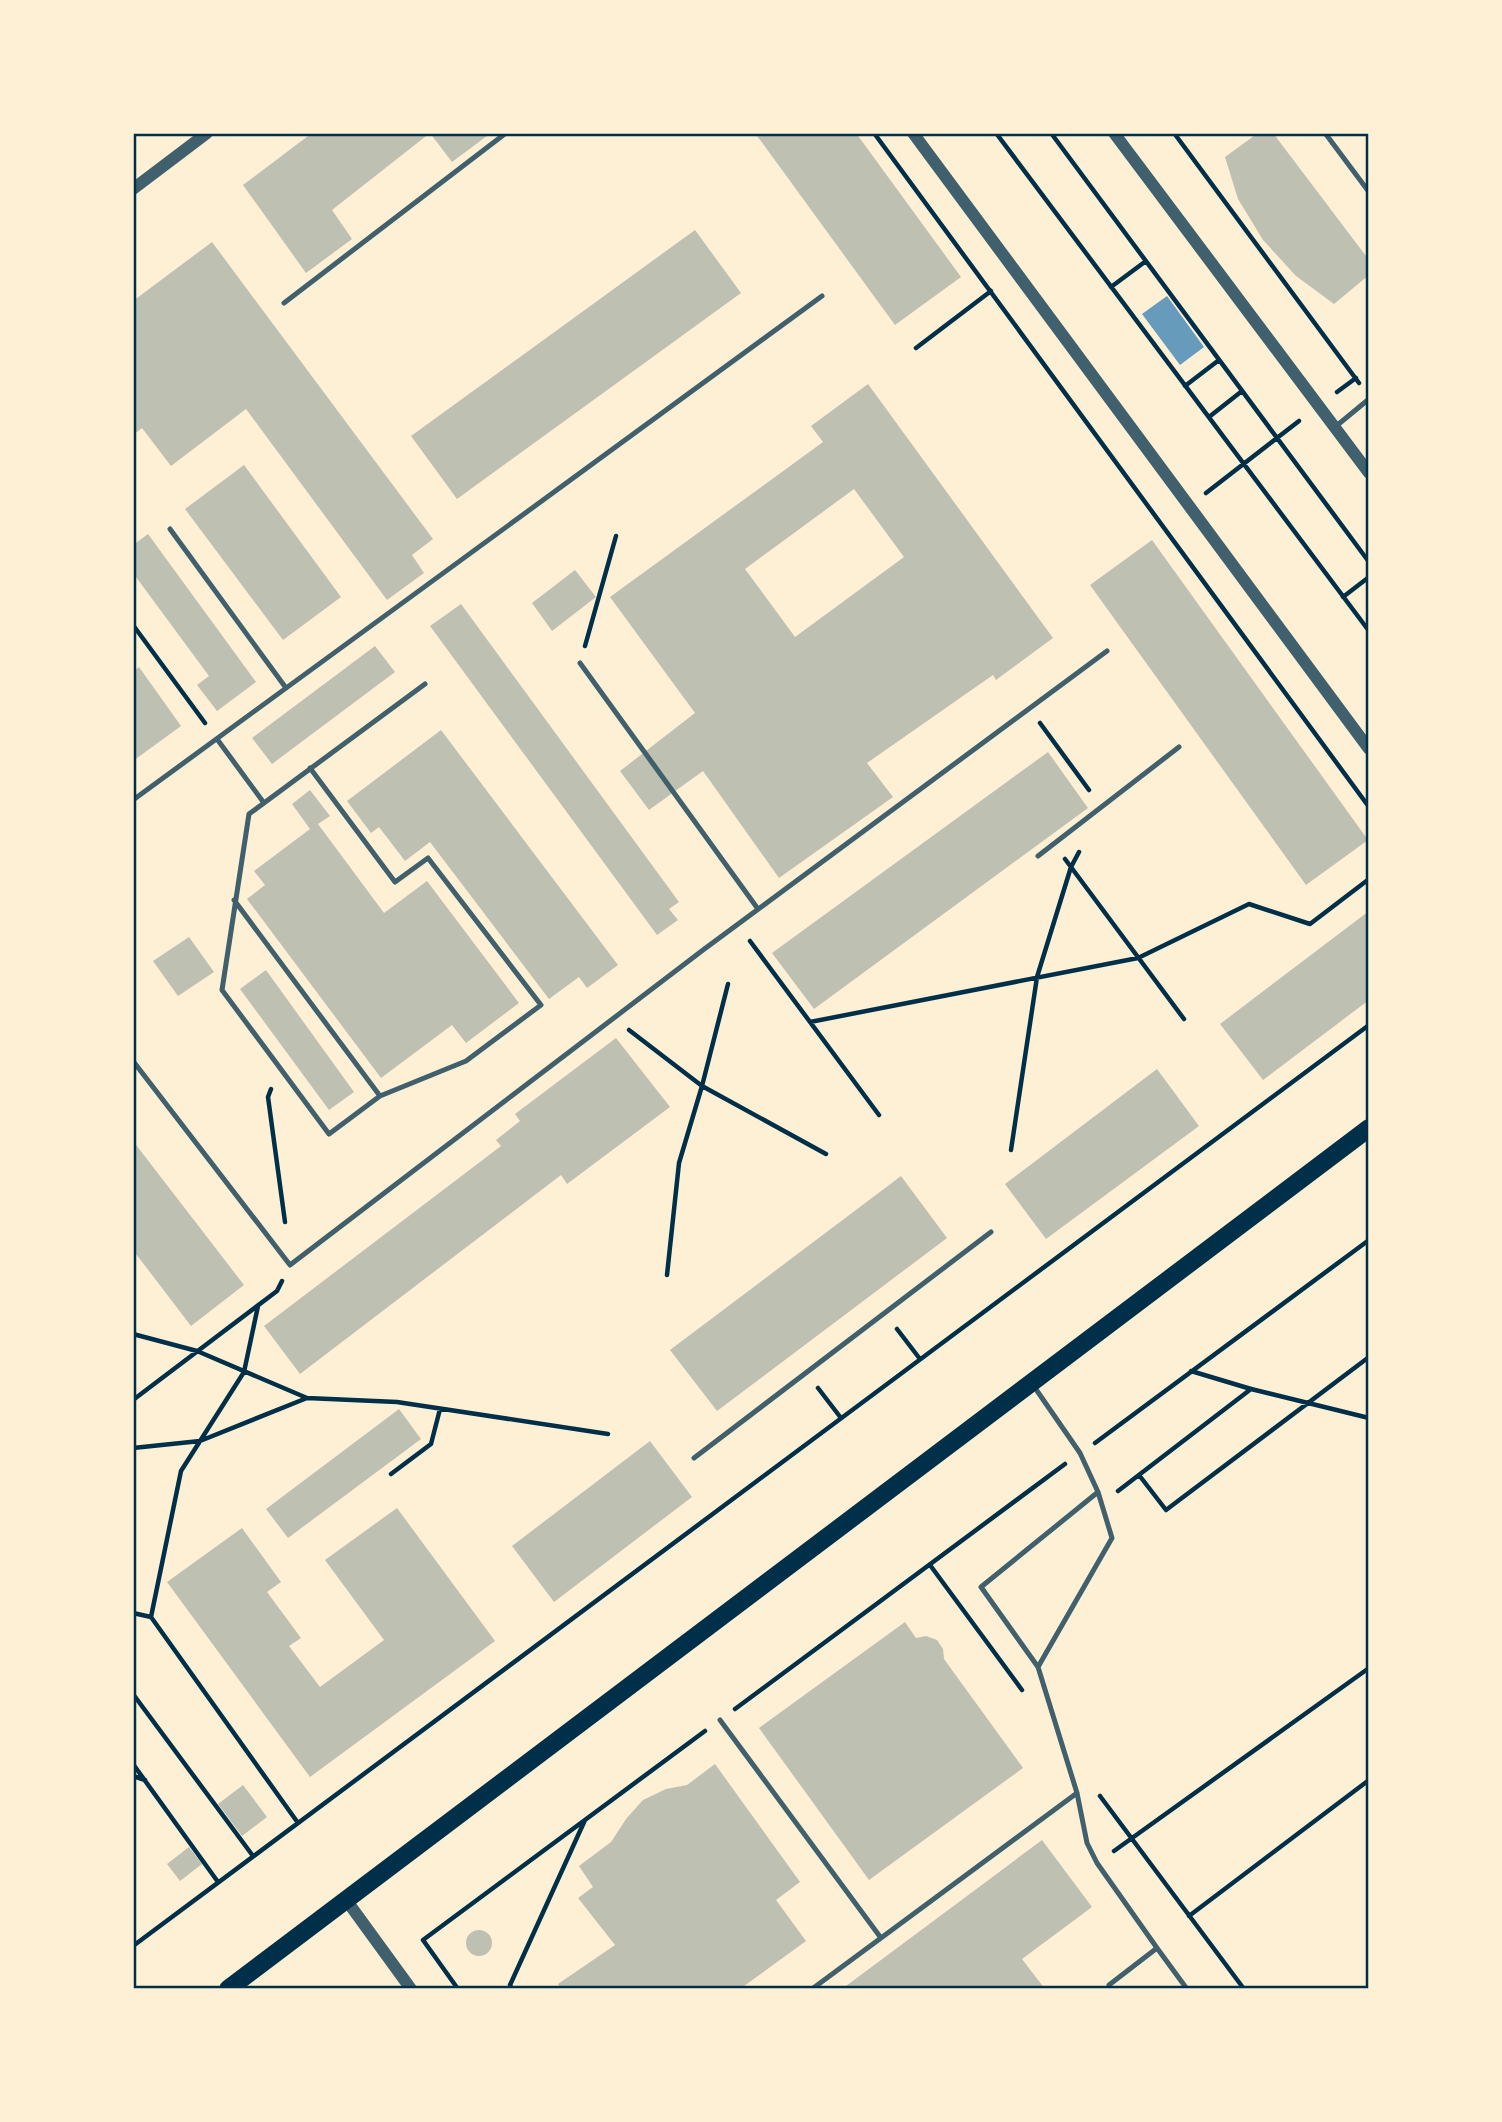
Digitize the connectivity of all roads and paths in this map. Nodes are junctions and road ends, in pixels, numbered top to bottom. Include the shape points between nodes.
1 (207, 133) edge
2 (506, 133) edge
3 (874, 133) edge
4 (913, 133) edge
5 (996, 133) edge
6 (1051, 133) edge
7 (1174, 133) edge
8 (1325, 133) edge
9 (1115, 134) edge
10 (133, 189) edge
11 (1369, 192) edge
12 (1146, 261) junction
13 (1111, 287) junction
14 (990, 291) junction
15 (822, 296) dead end
16 (284, 303) dead end
17 (916, 348) dead end
18 (1219, 360) junction
19 (1356, 378) junction
20 (1185, 386) junction
21 (1362, 387) dead end
22 (1242, 391) junction
23 (1369, 399) edge
24 (1319, 406) junction
25 (1209, 417) junction
26 (1335, 427) junction
27 (1278, 438) junction
28 (1244, 464) junction
29 (1369, 472) edge
30 (1189, 506) junction
31 (1163, 526) junction
32 (170, 529) dead end
33 (616, 536) dead end
34 (1369, 562) edge
35 (1369, 577) edge
36 (1343, 597) junction
37 (133, 625) edge
38 (1369, 631) edge
39 (1107, 651) dead end
40 (580, 663) joint
41 (425, 684) dead end
42 (286, 688) junction
43 (1030, 708) junction
44 (217, 739) junction
45 (1179, 747) dead end
46 (1369, 749) edge
47 (310, 768) junction
48 (133, 800) edge
49 (264, 803) junction
50 (1101, 807) junction
51 (1369, 807) edge
52 (1054, 844) junction
53 (1038, 856) dead end
54 (1071, 867) junction
55 (1369, 879) edge
56 (234, 900) junction
57 (758, 909) junction
58 (738, 924) junction
59 (1138, 958) junction
60 (1037, 977) junction
61 (728, 984) dead end
62 (613, 1017) junction
63 (1184, 1019) dead end
64 (810, 1022) junction
65 (1369, 1024) edge
66 (133, 1061) edge
67 (278, 1067) junction
68 (702, 1086) junction
69 (380, 1096) junction
70 (879, 1115) dead end
71 (1369, 1128) edge
72 (1011, 1150) dead end
73 (826, 1154) dead end
74 (991, 1232) dead end
75 (1369, 1240) edge
76 (290, 1265) junction
77 (667, 1275) dead end
78 (258, 1305) junction
79 (885, 1312) junction
80 (133, 1334) edge
81 (197, 1352) junction
82 (1369, 1357) edge
83 (920, 1359) junction
84 (1191, 1371) junction
85 (244, 1372) junction
86 (806, 1373) junction
87 (1031, 1382) junction
88 (1251, 1389) junction
89 (307, 1398) junction
90 (133, 1400) edge
91 (440, 1409) junction
92 (841, 1418) junction
93 (1369, 1418) edge
94 (608, 1434) dead end
95 (200, 1441) junction
96 (133, 1448) edge
97 (1080, 1453) junction
98 (694, 1458) dead end
99 (391, 1475) dead end
100 (1139, 1475) junction
101 (1098, 1492) junction
102 (1101, 1504) junction
103 (133, 1613) edge
104 (151, 1617) junction
105 (1038, 1667) junction
106 (1369, 1668) edge
107 (133, 1694) edge
108 (720, 1720) junction
109 (133, 1764) edge
110 (133, 1776) edge
111 (145, 1780) junction
112 (1369, 1780) edge
113 (1077, 1793) junction
114 (586, 1819) junction
115 (298, 1823) junction
116 (253, 1856) junction
117 (1097, 1863) junction
118 (218, 1882) junction
119 (347, 1901) junction
120 (1189, 1916) dead end
121 (881, 1938) junction
122 (133, 1946) edge
123 (1157, 1948) junction
124 (1109, 1985) dead end
125 (228, 1989) edge
126 (411, 1989) edge
127 (458, 1989) edge
128 (512, 1989) edge
129 (812, 1989) edge
130 (1187, 1989) edge

1 - 10 street
2 - 16 lane
3 - 14 path
4 - 30 street
5 - 13 path
6 - 12 path
7 - 19 path
8 - 11 lane
9 - 24 street
12 - 13 path
12 - 18 path
13 - 20 path
14 - 17 path
14 - 31 path
15 - 42 lane
18 - 20 path
18 - 22 path
19 - 21 path
19 - 24 path
20 - 25 path
22 - 25 path
22 - 27 path
23 - 26 lane
24 - 26 street
24 - 27 path
25 - 28 path
26 - 29 street
27 - 28 path
27 - 34 path
28 - 30 path
28 - 36 path
30 - 31 path
30 - 46 street
31 - 51 path
32 - 42 lane
33 - 40 path
35 - 36 path
36 - 38 path
37 - 44 path
39 - 43 lane
40 - 57 lane
41 - 47 lane
42 - 44 lane
43 - 50 path
43 - 57 lane
44 - 48 lane
44 - 49 lane
45 - 50 lane
47 - 49 lane
47 - 69 lane via 395,882 428,858 541,1006 466,1061
49 - 56 lane via 249,814
50 - 52 lane
50 - 54 path
52 - 53 lane
52 - 54 path
54 - 59 path
54 - 60 path
55 - 59 path via 1310,924 1249,904
56 - 67 lane via 222,990
56 - 69 lane
57 - 58 lane
58 - 62 lane
58 - 64 path
59 - 60 path
59 - 63 path
60 - 64 path
60 - 72 path
61 - 68 path
62 - 68 path
62 - 76 lane
64 - 70 path
65 - 83 path
66 - 76 lane
67 - 69 lane via 329,1134
67 - 76 path via 268,1097
68 - 73 path
68 - 77 path via 679,1163
71 - 87 main road
74 - 79 lane
75 - 84 path
76 - 78 path via 277,1291
78 - 81 path
78 - 85 path
79 - 83 path
79 - 86 lane
80 - 81 path
81 - 85 path
81 - 90 path
82 - 100 path via 1166,1510
83 - 92 path
84 - 88 path
84 - 97 path
85 - 89 path
85 - 95 path
86 - 92 path
86 - 98 lane
87 - 97 lane
87 - 119 main road
88 - 93 path
88 - 100 path
89 - 91 path
89 - 95 path
91 - 94 path
91 - 99 path via 431,1444
92 - 115 path
95 - 96 path
95 - 104 path via 181,1471
97 - 101 lane
97 - 108 path
100 - 102 path
101 - 102 lane
101 - 105 lane via 981,1587
102 - 105 lane via 1112,1538
103 - 104 path
104 - 115 path
105 - 113 lane
106 - 117 path
107 - 116 path
108 - 114 path
108 - 121 lane
109 - 111 path
110 - 111 path
111 - 118 path
112 - 120 path
113 - 117 lane via 1087,1843
113 - 121 lane
114 - 127 path via 423,1940
114 - 128 path
115 - 116 path
116 - 118 path
117 - 123 lane
118 - 122 path
119 - 125 main road
119 - 126 street
121 - 129 lane
123 - 124 lane
123 - 130 lane

